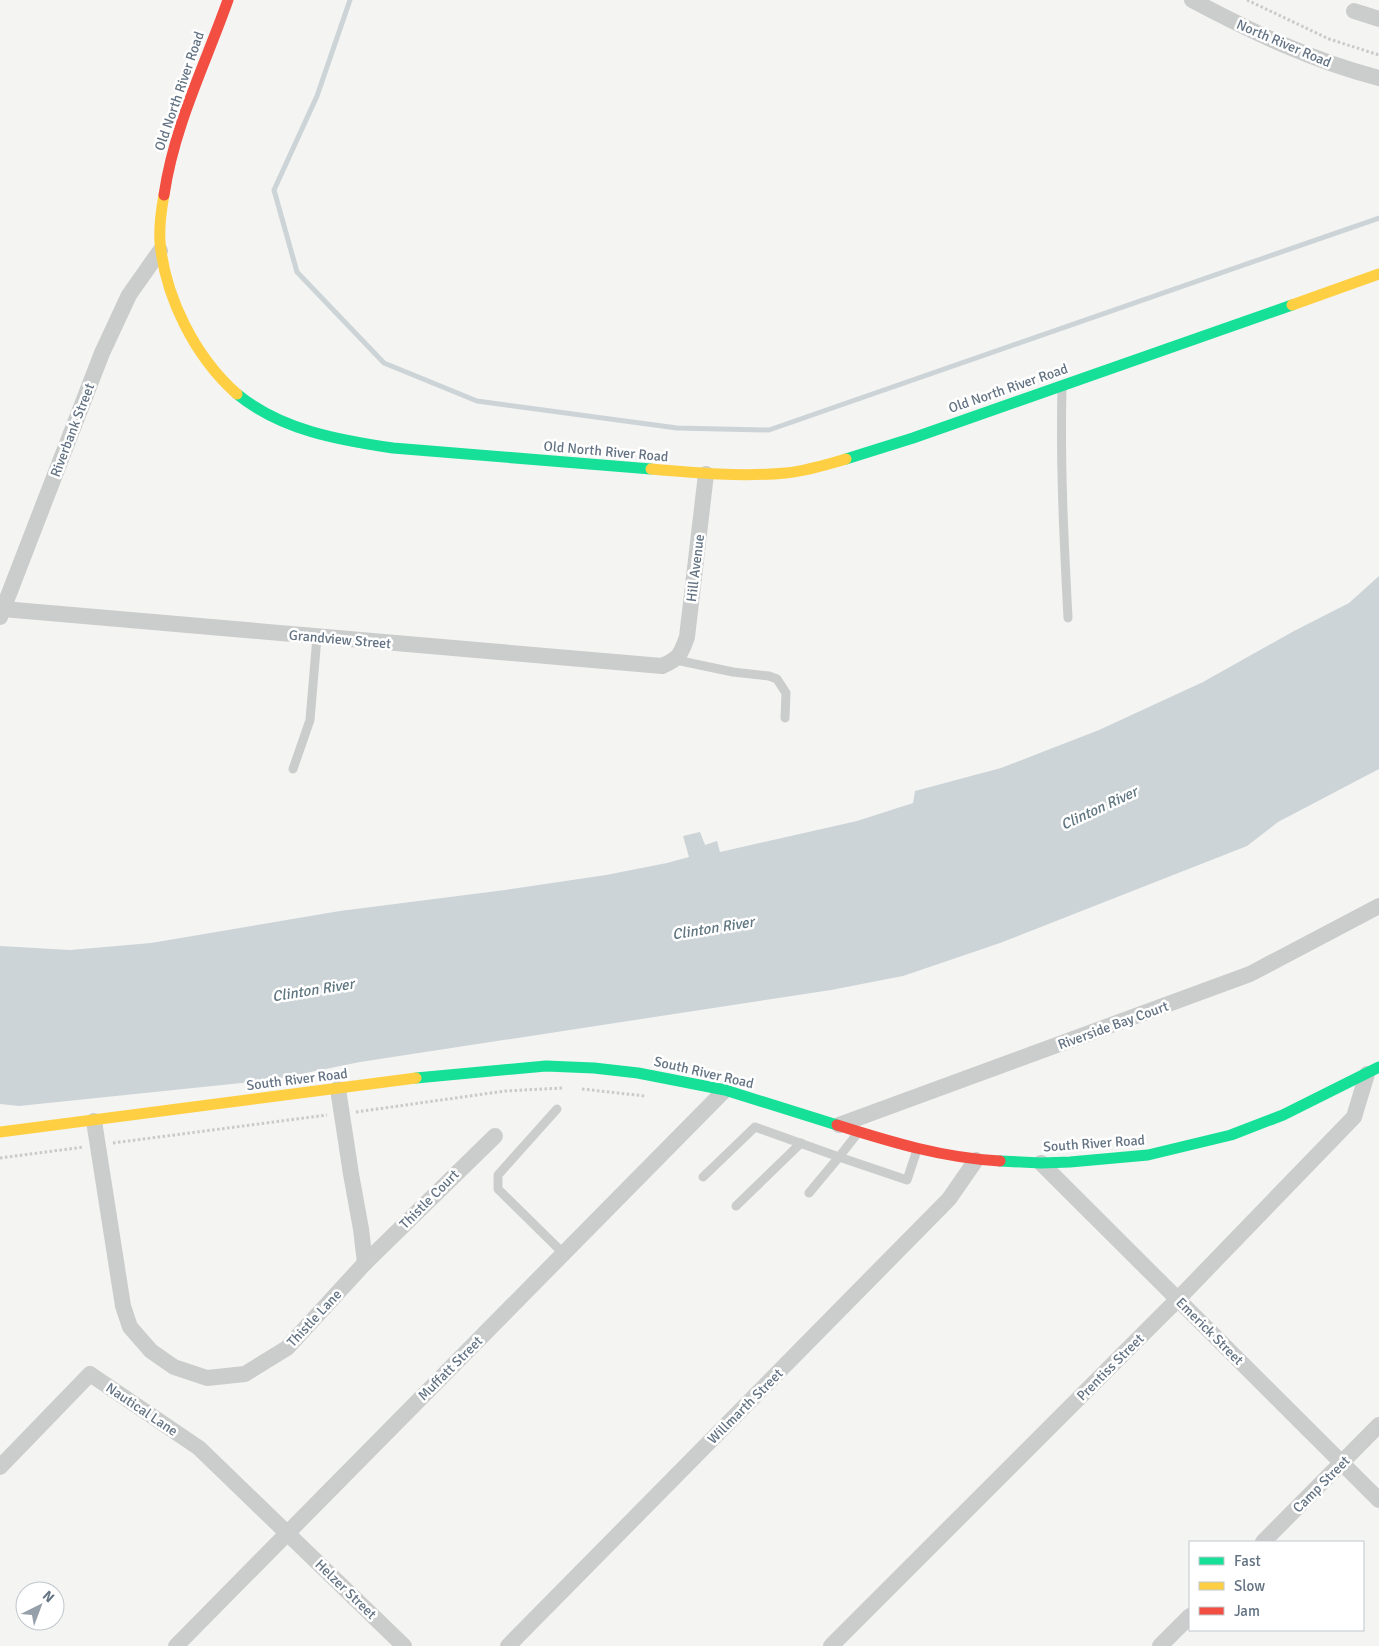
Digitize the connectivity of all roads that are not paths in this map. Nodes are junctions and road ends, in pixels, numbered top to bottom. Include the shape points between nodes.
1 (228, 0) edge
2 (1192, 0) edge
3 (1354, 11) dead end
4 (1379, 19) edge
5 (1379, 78) edge
6 (160, 251) junction
7 (1379, 274) edge
8 (1062, 385) junction
9 (706, 474) junction
10 (2, 613) edge
11 (1068, 618) dead end
12 (317, 637) junction
13 (676, 660) junction
14 (785, 718) dead end
15 (293, 769) dead end
16 (1379, 906) edge
17 (1373, 1071) edge
18 (338, 1089) junction
19 (725, 1090) junction
20 (557, 1109) dead end
21 (94, 1121) junction
22 (839, 1125) junction
23 (858, 1131) junction
24 (0, 1132) edge
25 (495, 1136) dead end
26 (802, 1143) junction
27 (918, 1149) junction
28 (839, 1157) junction
29 (976, 1160) junction
30 (1041, 1163) junction
31 (703, 1177) dead end
32 (809, 1193) dead end
33 (736, 1206) dead end
34 (563, 1253) junction
35 (365, 1263) junction
36 (1178, 1299) junction
37 (1379, 1425) edge
38 (1342, 1463) junction
39 (0, 1466) edge
40 (1379, 1500) edge
41 (287, 1532) junction
42 (1264, 1541) edge
43 (1189, 1617) edge
44 (176, 1646) edge
45 (404, 1646) edge
46 (508, 1646) edge
47 (831, 1646) edge
48 (1160, 1646) edge

1 - 6 street, Old North River Road via 180,126 163,196
2 - 5 street, North River Road via 1276,42
3 - 4 street
6 - 9 street, Old North River Road via 175,303 188,334 200,351 218,374 250,403 288,424 366,445
6 - 10 street, Riverbank Street via 129,295 102,353
7 - 8 street, Old North River Road
8 - 9 street, Old North River Road via 913,438 816,468 752,475
8 - 11 lane via 1062,487
9 - 13 street, Hill Avenue via 687,637
10 - 12 street, Grandview Street
12 - 13 street, Grandview Street via 655,667
12 - 15 lane via 310,720
13 - 14 lane via 777,680 786,694
16 - 22 street, Riverside Bay Court via 1250,974
17 - 30 street, South River Road via 1283,1116 1203,1143 1148,1155
17 - 36 street, Prentiss Street via 1354,1117
18 - 19 street, South River Road via 447,1074 546,1066 638,1072
18 - 21 street, South River Road
18 - 35 street
19 - 22 street, South River Road
19 - 34 street, Muffatt Street
20 - 34 lane via 498,1175 498,1189
21 - 24 street, South River Road
21 - 35 street, Thistle Lane via 123,1306 130,1327 150,1351 174,1366 208,1378 245,1374 286,1348
22 - 23 street, South River Road
23 - 27 street, South River Road
23 - 28 lane
25 - 35 street, Thistle Court
26 - 28 lane
26 - 31 lane via 755,1127
26 - 33 lane
27 - 28 lane via 907,1180
27 - 29 street, South River Road
28 - 32 lane
29 - 30 street, South River Road
29 - 46 street, Willmarth Street via 949,1199
30 - 36 street, Emerick Street
34 - 41 street, Muffatt Street
36 - 38 street, Emerick Street
36 - 47 street, Prentiss Street
37 - 38 street, Camp Street
38 - 40 street, Emerick Street
38 - 42 street, Camp Street
39 - 41 street, Nautical Lane via 90,1374 199,1448
41 - 44 street, Muffatt Street
41 - 45 street, Helzer Street
43 - 48 street

